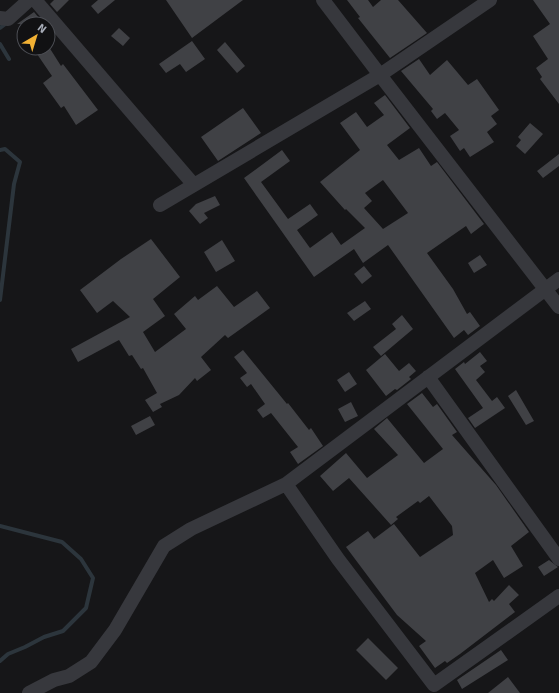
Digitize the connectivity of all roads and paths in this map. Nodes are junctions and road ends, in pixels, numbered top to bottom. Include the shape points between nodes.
1 (29, 0) edge
2 (35, 0) edge
3 (324, 0) edge
4 (490, 0) edge
5 (0, 18) edge
6 (380, 75) junction
7 (194, 185) junction
8 (160, 205) dead end
9 (559, 279) edge
10 (545, 288) junction
11 (559, 307) edge
12 (428, 377) junction
13 (286, 484) junction
14 (559, 560) edge
15 (559, 596) edge
16 (436, 689) edge
17 (29, 693) edge

1 - 5 street via 8,19
2 - 7 street
3 - 6 street
4 - 6 street
6 - 7 street
6 - 10 street
7 - 8 street
9 - 10 street
10 - 11 street
10 - 12 street
12 - 13 street
12 - 14 street
13 - 16 street via 338,559
13 - 17 street via 191,529 164,546 115,630 91,662 69,676 54,680
15 - 16 street

